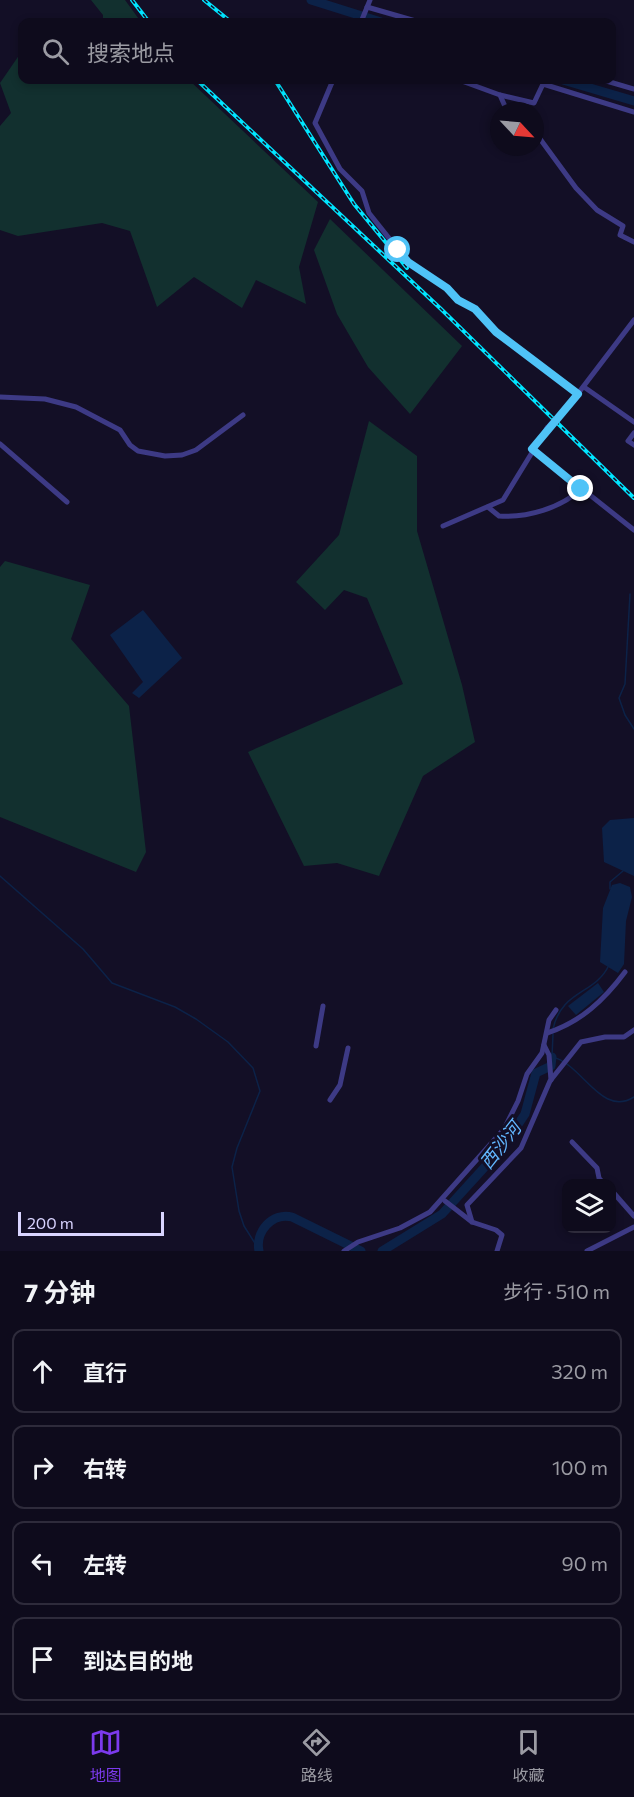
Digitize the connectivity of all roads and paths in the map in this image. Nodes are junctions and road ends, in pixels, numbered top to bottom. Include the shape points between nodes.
1 (370, 0) edge
2 (367, 8) junction
3 (363, 18) edge
4 (404, 18) edge
5 (331, 84) edge
6 (470, 84) edge
7 (616, 84) edge
8 (634, 89) edge
9 (500, 95) junction
10 (503, 102) edge
11 (634, 112) edge
12 (544, 144) edge
13 (634, 242) edge
14 (634, 320) edge
15 (584, 387) junction
16 (578, 394) junction
17 (0, 397) edge
18 (243, 415) dead end
19 (634, 422) edge
20 (634, 433) edge
21 (0, 444) edge
22 (634, 445) edge
23 (532, 449) junction
24 (581, 489) junction
25 (67, 502) dead end
26 (488, 507) junction
27 (443, 526) dead end
28 (634, 530) edge
29 (625, 972) dead end
30 (323, 1006) dead end
31 (556, 1010) dead end
32 (634, 1030) edge
33 (547, 1034) junction
34 (544, 1045) junction
35 (316, 1046) dead end
36 (348, 1048) dead end
37 (551, 1080) junction
38 (330, 1100) dead end
39 (572, 1142) dead end
40 (600, 1179) edge
41 (616, 1196) edge
42 (445, 1201) dead end
43 (634, 1216) edge
44 (472, 1222) junction
45 (634, 1227) edge
46 (344, 1251) edge
47 (497, 1251) edge
48 (587, 1251) edge

1 - 2 street
2 - 3 street
2 - 4 street
5 - 16 street via 315,123 340,169 362,191 374,220 408,262 475,309 496,332
6 - 9 street
7 - 8 street
9 - 10 street
9 - 11 street via 534,103 543,84
12 - 13 street via 576,188 597,210 623,226 620,235
14 - 15 street
15 - 16 street
15 - 19 street
16 - 23 street, bridge
17 - 18 street via 45,399 76,407 120,430 138,451 165,456 196,450
20 - 22 street via 628,441
21 - 25 street
23 - 24 street
23 - 26 street via 504,500
24 - 26 street via 571,499 528,515 499,516
24 - 28 street
26 - 27 street
29 - 33 street via 604,999 574,1021
30 - 35 street
31 - 33 street via 549,1020
32 - 37 street via 624,1037 581,1042
33 - 34 street
34 - 37 street via 549,1054
34 - 46 street via 504,1129 430,1212
36 - 38 street via 340,1085
37 - 44 street via 521,1148 467,1205
39 - 40 street via 597,1168
41 - 43 street
42 - 44 street
44 - 47 street via 502,1235
45 - 48 street

